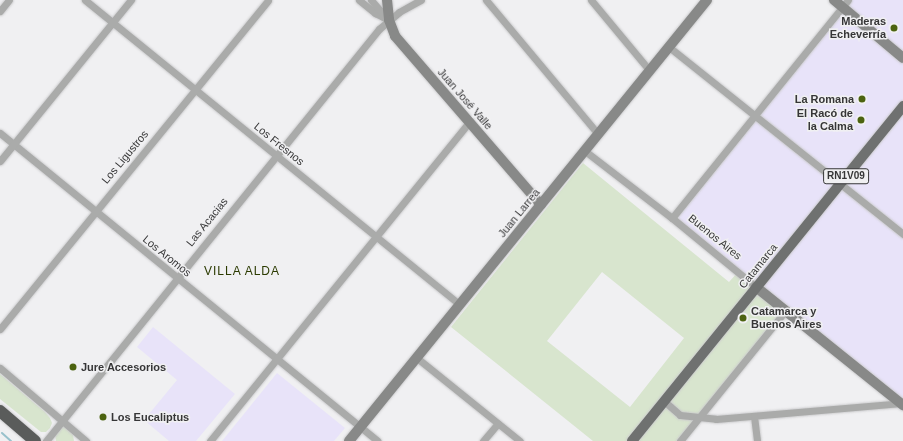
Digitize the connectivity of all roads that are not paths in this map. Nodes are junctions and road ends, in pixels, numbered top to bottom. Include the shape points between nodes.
1 (9, 0) edge
2 (85, 0) edge
3 (131, 0) edge
4 (268, 0) edge
5 (359, 0) edge
6 (371, 0) edge
7 (387, 0) edge
8 (421, 0) edge
9 (486, 0) edge
10 (590, 0) edge
11 (834, 0) edge
12 (702, 2) edge
13 (845, 4) edge
14 (0, 11) edge
15 (389, 20) junction
16 (113, 23) junction
17 (669, 47) junction
18 (903, 58) edge
19 (650, 71) junction
20 (195, 90) junction
21 (903, 106) edge
22 (755, 116) junction
23 (469, 122) junction
24 (0, 133) edge
25 (598, 134) junction
26 (14, 144) junction
27 (585, 151) junction
28 (276, 155) junction
29 (0, 161) edge
30 (840, 184) junction
31 (540, 205) junction
32 (95, 211) junction
33 (672, 218) junction
34 (903, 234) edge
35 (376, 237) junction
36 (176, 278) junction
37 (756, 287) junction
38 (460, 305) junction
39 (786, 310) junction
40 (0, 329) edge
41 (417, 358) junction
42 (276, 360) junction
43 (0, 368) edge
44 (664, 401) junction
45 (902, 404) edge
46 (0, 411) edge
47 (754, 416) junction
48 (698, 418) junction
49 (62, 420) junction
50 (498, 423) junction
51 (360, 427) junction
52 (35, 441) edge
53 (46, 441) edge
54 (86, 441) edge
55 (210, 441) edge
56 (349, 441) edge
57 (377, 441) edge
58 (483, 441) edge
59 (520, 441) edge
60 (632, 441) edge
61 (680, 441) edge
62 (757, 441) edge

1 - 14 street
2 - 16 street, Los Fresnos
3 - 16 street
4 - 20 street, Los Ligustros
5 - 15 street
6 - 15 street
7 - 15 street, Juan José Valle
8 - 15 street, Las Acacias
9 - 25 street
10 - 19 street
11 - 13 street
12 - 17 street, Juan Larrea
13 - 18 street
13 - 22 street
15 - 23 street, Juan José Valle via 395,36
15 - 28 street, Las Acacias
16 - 20 street, Los Fresnos
16 - 26 street
17 - 19 street, Juan Larrea
17 - 22 street
19 - 25 street, Juan Larrea
20 - 28 street, Los Fresnos
20 - 32 street, Los Ligustros
21 - 30 main road, Catamarca / RN1V09
22 - 30 street
22 - 33 street
23 - 31 street, Juan José Valle
23 - 35 street
24 - 26 street, Los Aromos
25 - 27 street, Juan Larrea
26 - 29 street
26 - 32 street, Los Aromos
27 - 31 street, Juan Larrea
27 - 33 street, Buenos Aires
28 - 35 street, Los Fresnos
28 - 36 street, Las Acacias
30 - 34 street
30 - 37 main road, Catamarca / RN1V09
31 - 38 street, Juan Larrea
32 - 36 street, Los Aromos
32 - 40 street, Los Ligustros
33 - 37 street, Buenos Aires
35 - 38 street, Los Fresnos
35 - 42 street
36 - 42 street, Los Aromos
36 - 49 street, Las Acacias
37 - 39 street, Buenos Aires
37 - 44 main road, Catamarca / RN1V09
38 - 41 street, Juan Larrea
39 - 45 street, Buenos Aires
39 - 48 street
41 - 50 street
41 - 51 street, Juan Larrea
42 - 51 street, Los Aromos
42 - 55 street
43 - 49 street
44 - 48 street via 680,415
44 - 60 main road, Catamarca / RN1V09
45 - 47 street
46 - 52 highway
47 - 48 street
47 - 62 street
48 - 61 street
49 - 53 street, Las Acacias
49 - 54 street
50 - 58 street
50 - 59 street
51 - 56 street, Juan Larrea
51 - 57 street, Los Aromos

